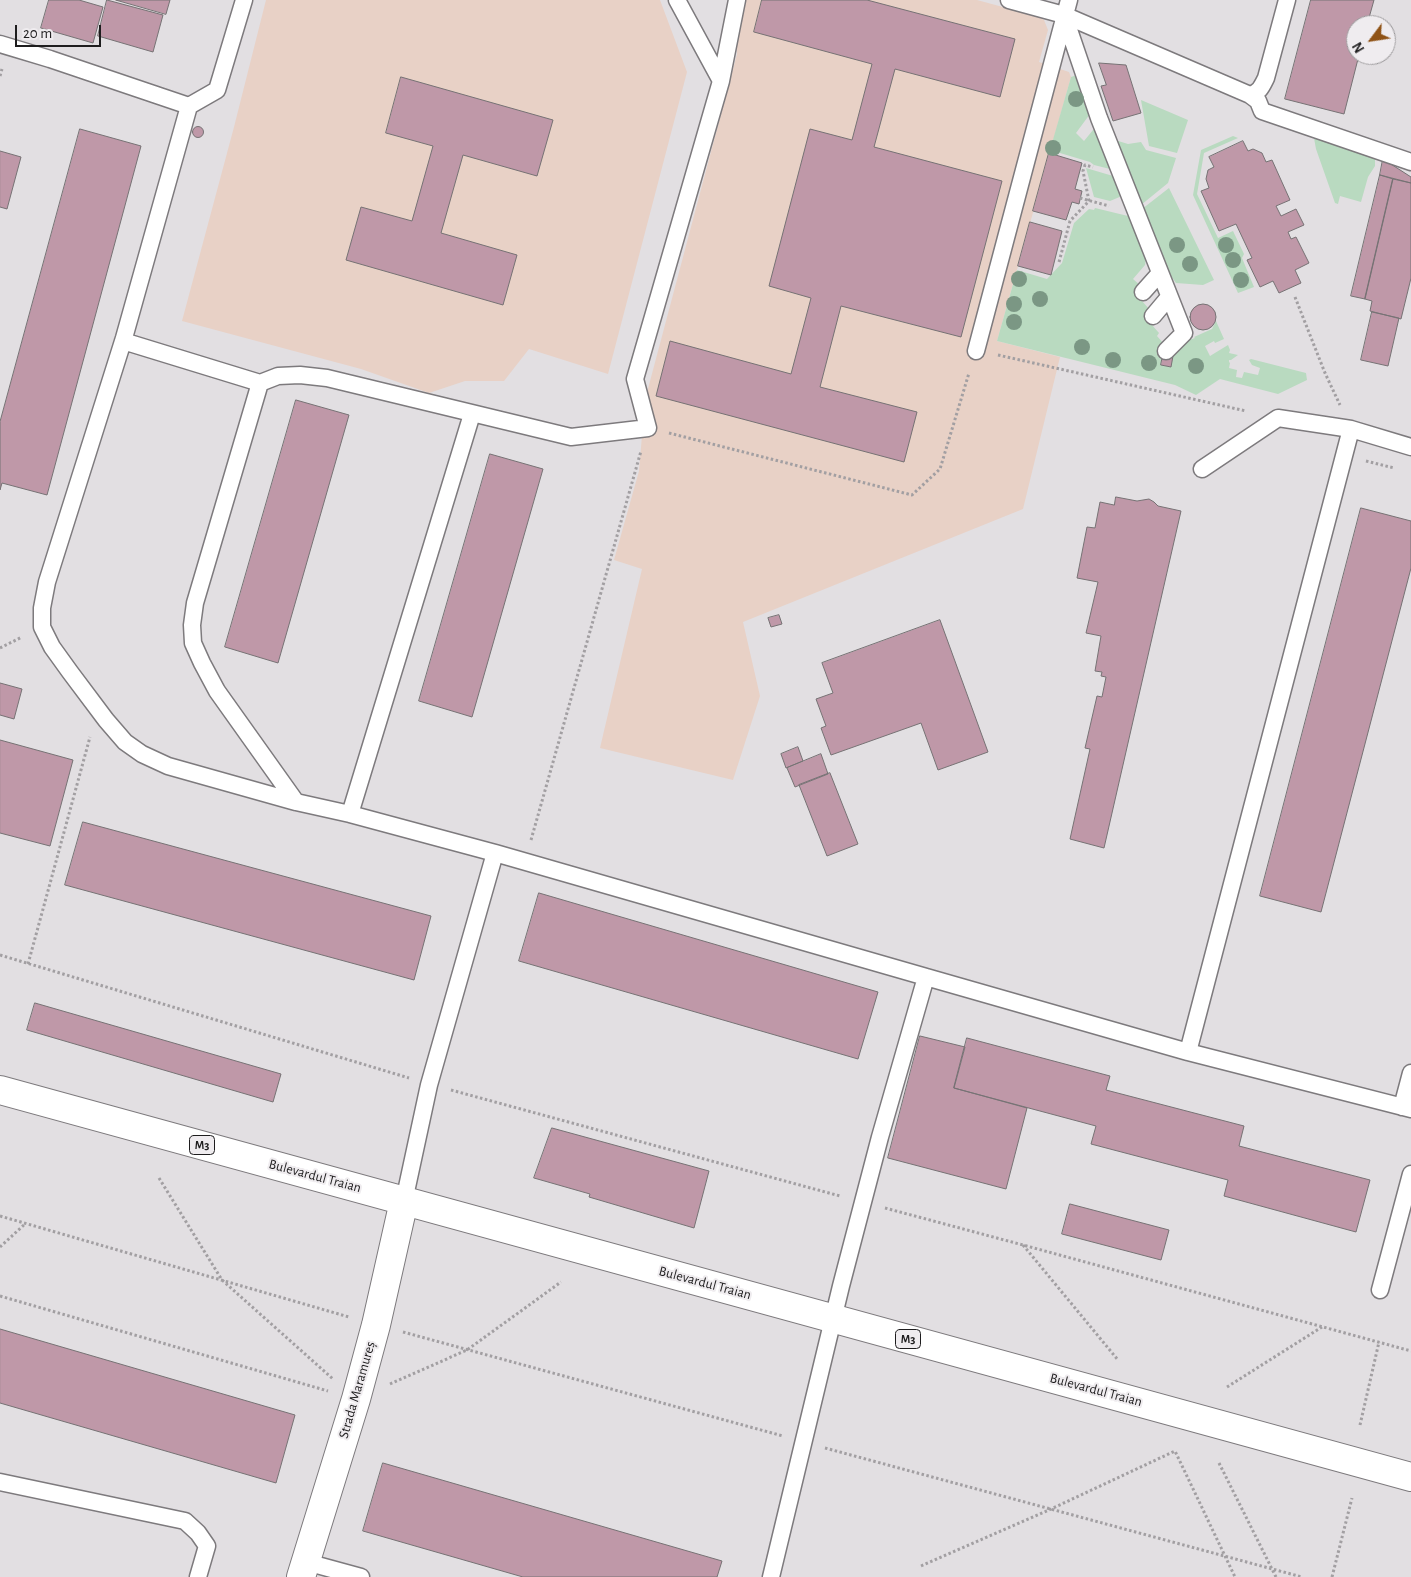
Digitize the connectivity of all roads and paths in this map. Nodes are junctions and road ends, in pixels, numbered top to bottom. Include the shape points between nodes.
1 (244, 0) edge
2 (677, 0) edge
3 (737, 0) edge
4 (1009, 0) edge
5 (1288, 0) edge
6 (1067, 8) edge
7 (0, 44) edge
8 (720, 81) junction
9 (1250, 95) junction
10 (189, 106) junction
11 (1411, 162) edge
12 (1085, 165) dead end
13 (1059, 262) dead end
14 (1167, 292) junction
15 (1295, 297) dead end
16 (1153, 315) junction
17 (123, 341) junction
18 (976, 350) junction
19 (260, 383) junction
20 (472, 414) junction
21 (1278, 418) junction
22 (648, 428) junction
23 (1351, 430) junction
24 (1411, 447) edge
25 (1202, 469) dead end
26 (98, 709) junction
27 (296, 802) junction
28 (350, 814) junction
29 (495, 852) junction
30 (525, 861) junction
31 (0, 955) edge
32 (28, 964) junction
33 (926, 977) junction
34 (1188, 1052) junction
35 (1411, 1073) edge
36 (429, 1085) junction
37 (0, 1090) edge
38 (1406, 1108) edge
39 (1411, 1174) edge
40 (158, 1178) dead end
41 (404, 1201) junction
42 (862, 1202) junction
43 (0, 1216) edge
44 (25, 1223) junction
45 (1023, 1245) junction
46 (0, 1248) edge
47 (222, 1280) junction
48 (561, 1282) dead end
49 (1380, 1290) dead end
50 (0, 1296) edge
51 (832, 1318) junction
52 (376, 1325) junction
53 (1322, 1327) junction
54 (1379, 1342) junction
55 (466, 1350) junction
56 (1411, 1351) edge
57 (1118, 1360) dead end
58 (1227, 1388) dead end
59 (356, 1399) junction
60 (1360, 1425) dead end
61 (804, 1442) junction
62 (1219, 1463) dead end
63 (1411, 1477) edge
64 (0, 1482) edge
65 (1352, 1498) dead end
66 (1051, 1509) junction
67 (1226, 1557) junction
68 (921, 1566) dead end
69 (303, 1570) edge
70 (1272, 1570) junction
71 (198, 1577) edge
72 (361, 1577) edge
73 (771, 1577) edge
74 (1235, 1577) edge
75 (1276, 1577) edge
76 (1302, 1577) edge
77 (1332, 1577) edge

1 - 10 lane via 217,90
2 - 8 lane
3 - 8 lane
4 - 6 lane
5 - 9 lane via 1266,78 1261,88
6 - 9 lane
6 - 14 lane via 1099,118
6 - 18 lane
7 - 10 lane
8 - 22 lane via 635,379
9 - 11 lane via 1258,101 1262,111
10 - 17 lane
12 - 13 path via 1083,171 1089,201 1070,221
14 - 16 lane
14 - 16 lane
14 - 16 lane
14 - 16 lane via 1184,334
15 - 23 path
17 - 19 lane
17 - 26 lane via 47,582 42,608 42,627 52,647
18 - 21 path
18 - 22 path via 940,469 912,495
19 - 20 lane via 278,376 327,378
19 - 27 lane via 195,603 193,643 217,691
20 - 22 lane via 571,437
20 - 28 lane
21 - 23 lane
21 - 25 lane
22 - 30 path
23 - 24 lane
23 - 34 lane
26 - 27 lane via 125,742 156,761
26 - 32 path
27 - 28 lane
28 - 29 lane
29 - 30 lane
29 - 36 lane
30 - 33 lane
31 - 32 path
32 - 36 path
33 - 34 lane
33 - 42 lane
34 - 38 lane
35 - 38 lane
36 - 41 lane
36 - 42 path
37 - 41 main road, Bulevardul Traian / M3
39 - 49 lane
40 - 47 path
41 - 51 main road, Bulevardul Traian / M3
41 - 52 main road, Strada Maramureș
42 - 45 path
42 - 51 lane
43 - 44 path
44 - 46 path
44 - 47 path
45 - 53 path
45 - 57 path
47 - 52 path
47 - 59 path
48 - 55 path
50 - 59 path
51 - 61 lane
51 - 63 main road, Bulevardul Traian / M3
52 - 55 path
52 - 59 main road, Strada Maramureș
53 - 54 path
53 - 58 path
54 - 56 path
54 - 60 path
55 - 59 path
55 - 61 path
59 - 69 main road, Strada Maramureș
61 - 66 path
61 - 73 lane
62 - 70 path
64 - 71 lane via 185,1521 207,1546
65 - 77 path
66 - 67 path
66 - 67 path via 1175,1451
66 - 68 path
67 - 70 path
67 - 74 path
69 - 72 lane
70 - 75 path
70 - 76 path

